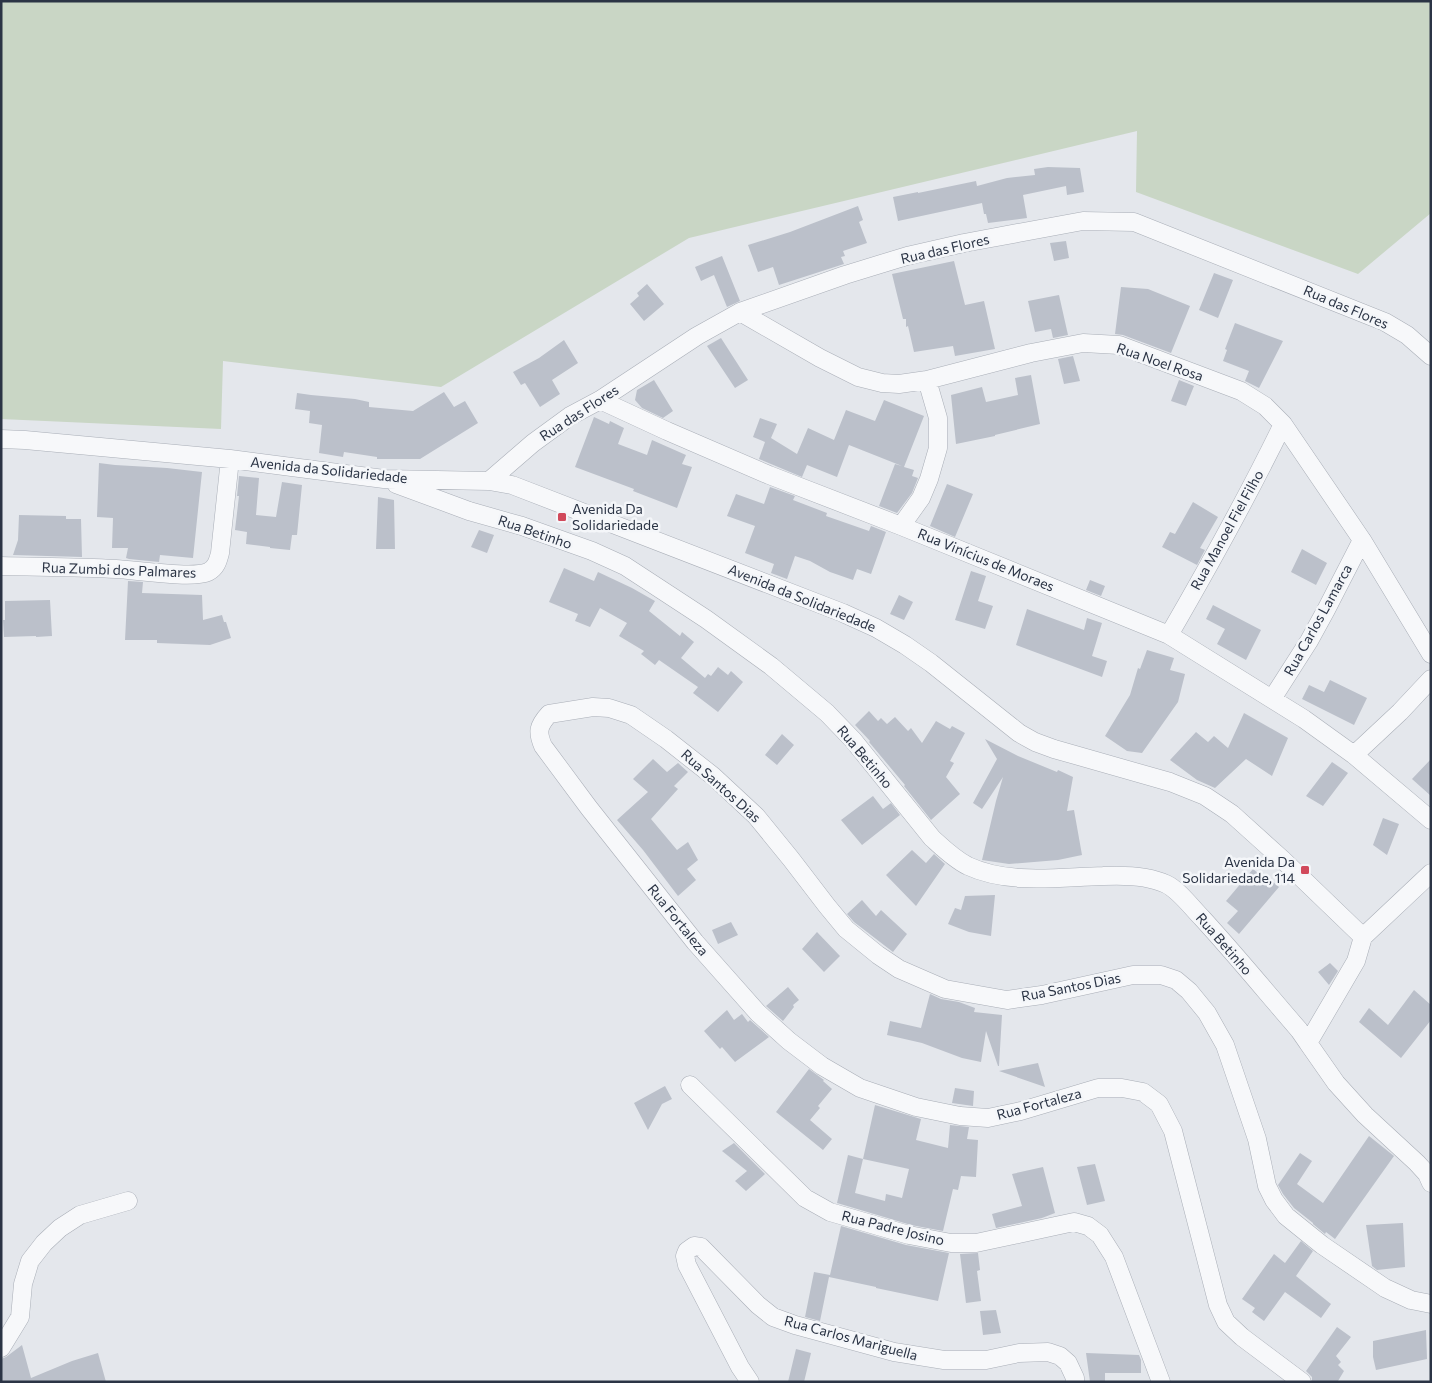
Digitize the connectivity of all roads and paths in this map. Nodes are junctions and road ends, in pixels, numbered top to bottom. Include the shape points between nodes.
1 (740, 312) junction
2 (1431, 356) edge
3 (928, 380) junction
4 (600, 400) junction
5 (1283, 424) junction
6 (1, 439) edge
7 (230, 459) junction
8 (384, 479) junction
9 (489, 481) junction
10 (901, 526) junction
11 (1362, 540) junction
12 (1, 566) edge
13 (1169, 635) junction
14 (1431, 654) edge
15 (1431, 679) edge
16 (1272, 699) junction
17 (549, 714) joint
18 (1354, 754) junction
19 (1431, 820) edge
20 (1431, 874) edge
21 (1363, 937) junction
22 (1308, 1043) junction
23 (690, 1086) dead end
24 (1431, 1183) edge
25 (128, 1201) dead end
26 (1431, 1304) edge
27 (1, 1348) edge
28 (750, 1382) edge
29 (1075, 1382) edge
30 (1160, 1382) edge
31 (1302, 1382) edge

1 - 2 street, Rua das Flores via 907,256 1074,222 1106,220 1134,222 1384,322 1407,335
1 - 3 street, Rua Noel Rosa via 858,377 899,384
1 - 4 street, Rua das Flores via 697,336
3 - 5 street, Rua Noel Rosa via 1083,343 1119,345 1241,391 1265,406
3 - 10 street via 938,418 938,448 921,498
4 - 9 street, Rua das Flores via 570,416 532,443
4 - 10 street, Rua Vinícius de Moraes via 769,475
5 - 11 street, Rua Noel Rosa
5 - 13 street, Rua Manoel Fiel Filho
6 - 7 street, Avenida da Solidariedade
7 - 8 street, Avenida da Solidariedade
7 - 12 street, Rua Zumbi dos Palmares via 220,553 217,564 208,572 174,574
8 - 9 street, Avenida da Solidariedade
8 - 22 street, Rua Betinho via 592,551 625,566 706,619 771,666 827,713 853,740 932,838 967,865 987,873 1020,878 1127,875 1167,884 1215,933
9 - 21 street, Avenida da Solidariedade via 538,494 860,620 930,663 1035,742 1170,782 1205,796 1232,814
10 - 13 street, Rua Vinícius de Moraes
11 - 14 street, Rua Noel Rosa
11 - 16 street, Rua Carlos Lamarca via 1314,633
13 - 16 street, Rua Vinícius de Moraes
15 - 18 street
16 - 18 street, Rua Vinícius de Moraes
17 - 26 street, Rua Santos Dias via 609,708 631,715 666,739 714,776 756,816 846,928 900,969 944,989 1007,1000 1133,975 1161,975 1176,980 1207,1013 1225,1045 1257,1139 1267,1186 1286,1216 1385,1288 1411,1300
17 - 31 street, Rua Fortaleza via 541,723 539,736 543,746 589,808 695,942 758,1013 822,1066 860,1088 916,1108 960,1116 988,1118 1098,1088 1143,1092 1159,1104 1173,1132 1218,1305 1226,1322 1242,1338
18 - 19 street, Rua Vinícius de Moraes
20 - 21 street
21 - 22 street via 1356,961
22 - 24 street via 1336,1083 1427,1174
23 - 30 street, Rua Padre Josino via 805,1198 830,1212 909,1235 951,1243 976,1243 1074,1222 1088,1226 1100,1235 1114,1257
25 - 27 street via 80,1215 44,1243 30,1261 23,1284 20,1317
28 - 29 street, Rua Carlos Mariguella via 687,1266 685,1256 694,1246 701,1247 758,1305 795,1326 894,1352 944,1360 986,1360 1048,1352 1068,1363

